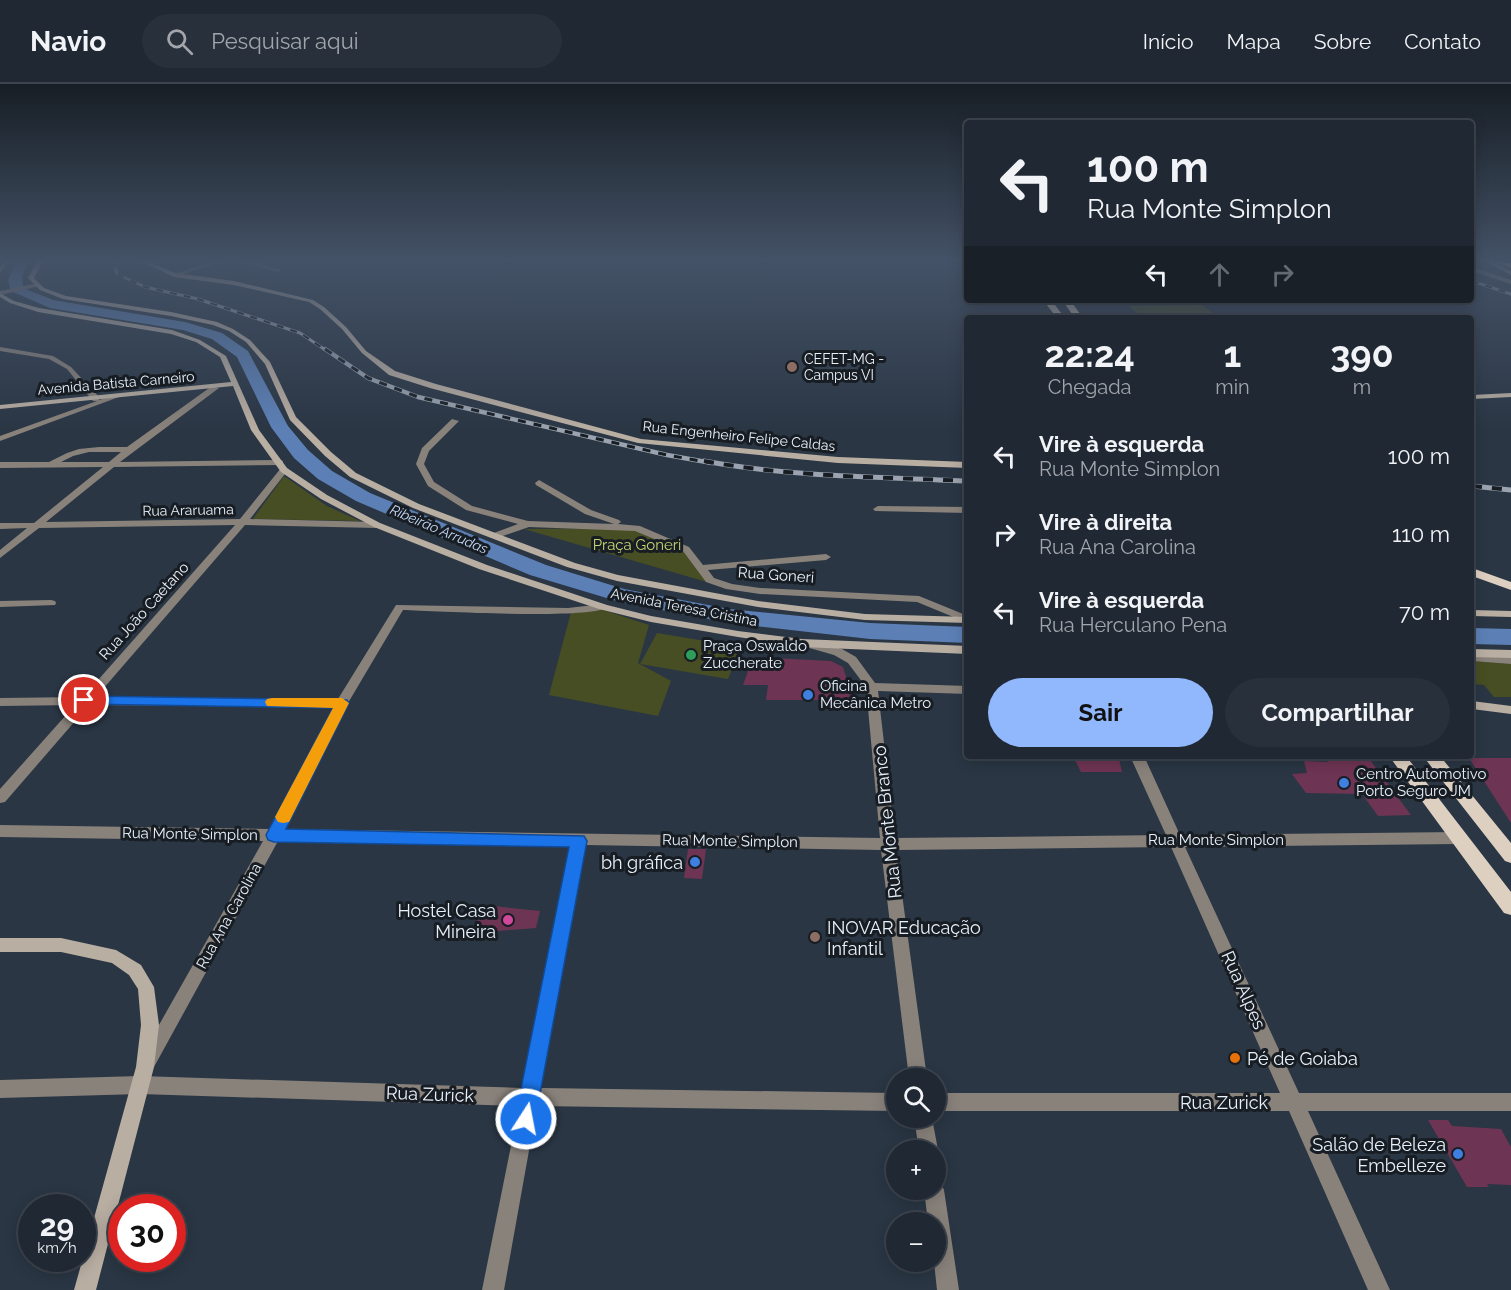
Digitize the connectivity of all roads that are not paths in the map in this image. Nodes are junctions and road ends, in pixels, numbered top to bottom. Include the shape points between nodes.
1 (82, 317) edge
2 (187, 317) edge
3 (333, 317) edge
4 (0, 349) edge
5 (235, 384) junction
6 (215, 388) junction
7 (1511, 395) edge
8 (1474, 397) edge
9 (115, 398) junction
10 (96, 399) junction
11 (0, 407) edge
12 (455, 421) dead end
13 (0, 439) edge
14 (129, 450) junction
15 (0, 465) edge
16 (110, 465) junction
17 (964, 465) edge
18 (50, 466) junction
19 (282, 467) junction
20 (538, 483) dead end
21 (878, 509) dead end
22 (964, 510) edge
23 (244, 522) junction
24 (528, 524) junction
25 (377, 525) junction
26 (0, 526) edge
27 (33, 526) junction
28 (637, 528) junction
29 (494, 536) junction
30 (0, 555) edge
31 (826, 556) dead end
32 (699, 568) junction
33 (1474, 573) edge
34 (1511, 586) edge
35 (51, 603) dead end
36 (0, 604) edge
37 (603, 607) junction
38 (1474, 613) edge
39 (1511, 614) edge
40 (964, 618) edge
41 (964, 620) edge
42 (802, 643) junction
43 (964, 650) edge
44 (1511, 654) edge
45 (1474, 655) edge
46 (1474, 655) edge
47 (1511, 660) edge
48 (872, 687) junction
49 (964, 690) edge
50 (84, 700) junction
51 (0, 702) edge
52 (342, 703) junction
53 (1474, 705) edge
54 (1511, 710) edge
55 (1138, 759) edge
56 (1399, 759) edge
57 (1434, 759) edge
58 (0, 798) edge
59 (0, 831) edge
60 (274, 835) junction
61 (1459, 838) junction
62 (1504, 838) edge
63 (1176, 840) junction
64 (579, 841) junction
65 (888, 844) junction
66 (1511, 856) edge
67 (1511, 908) edge
68 (0, 945) edge
69 (917, 1068) edge
70 (142, 1076) junction
71 (0, 1089) edge
72 (530, 1097) junction
73 (886, 1102) edge
74 (946, 1102) edge
75 (1295, 1102) junction
76 (1511, 1102) edge
77 (935, 1200) edge
78 (85, 1290) edge
79 (493, 1290) edge
80 (948, 1290) edge
81 (1379, 1290) edge

1 - 5 main road, Avenida Teresa Cristina via 172,332 198,341 223,356
2 - 29 main road, Avenida Teresa Cristina via 215,323 248,341 268,363 293,418 353,475 416,506
3 - 17 main road, Rua Engenheiro Felipe Caldas via 383,368 414,380 641,441 838,459
4 - 10 street via 51,357 69,368
5 - 6 main road, Avenida Batista Carneiro
5 - 19 main road, Avenida Teresa Cristina via 255,430
6 - 9 main road, Avenida Batista Carneiro
6 - 14 street
7 - 8 main road
9 - 10 main road, Avenida Batista Carneiro
9 - 13 street
10 - 11 main road, Avenida Batista Carneiro
12 - 24 street, Rua Goneri via 425,450 420,464 430,484 469,508
14 - 16 street
14 - 18 street via 97,448 78,452
15 - 18 street
16 - 18 street
16 - 19 street
16 - 27 street
19 - 23 street, Rua João Caetano
19 - 25 main road, Avenida Teresa Cristina via 324,497
20 - 28 street via 588,512
21 - 22 street
23 - 25 street, Rua Araruama
23 - 27 street, Rua Araruama
23 - 50 street, Rua João Caetano
24 - 28 street, Rua Goneri
24 - 29 street, Rua Goneri
25 - 37 main road, Avenida Teresa Cristina via 483,567
26 - 27 street, Rua Araruama
27 - 30 street
28 - 32 street, Rua Goneri via 686,549
29 - 41 main road, Avenida Teresa Cristina via 617,578 736,601 865,617
31 - 32 street
32 - 40 street, Rua Goneri via 710,580 730,587 919,599
33 - 34 main road
35 - 36 street
37 - 42 main road, Avenida Teresa Cristina via 683,625
37 - 52 street, Rua Ana Carolina via 568,611 400,607
38 - 39 main road
42 - 43 main road, Avenida Teresa Cristina
42 - 48 street via 838,652 852,660
44 - 45 main road
46 - 47 street
48 - 49 street
48 - 65 street, Rua Monte Branco
50 - 51 street
50 - 52 street
50 - 58 street, Rua João Caetano
52 - 60 street, Rua Ana Carolina
53 - 54 main road
55 - 63 street, Rua Alpes
56 - 61 main road
57 - 62 main road
59 - 60 street, Rua Monte Simplon
60 - 64 street, Rua Monte Simplon
60 - 70 street, Rua Ana Carolina
61 - 63 street, Rua Monte Simplon
61 - 67 main road
62 - 66 main road
63 - 65 street, Rua Monte Simplon
63 - 75 street, Rua Alpes
64 - 65 street, Rua Monte Simplon
64 - 72 street
65 - 69 street, Rua Monte Branco
68 - 70 main road via 61,945 116,957 135,970 146,987 150,1025
70 - 71 street, Rua Zurick
70 - 72 street, Rua Zurick
70 - 78 main road
72 - 73 street, Rua Zurick
72 - 79 street
74 - 75 street, Rua Zurick
75 - 76 street, Rua Zurick
75 - 81 street, Rua Alpes
77 - 80 street

